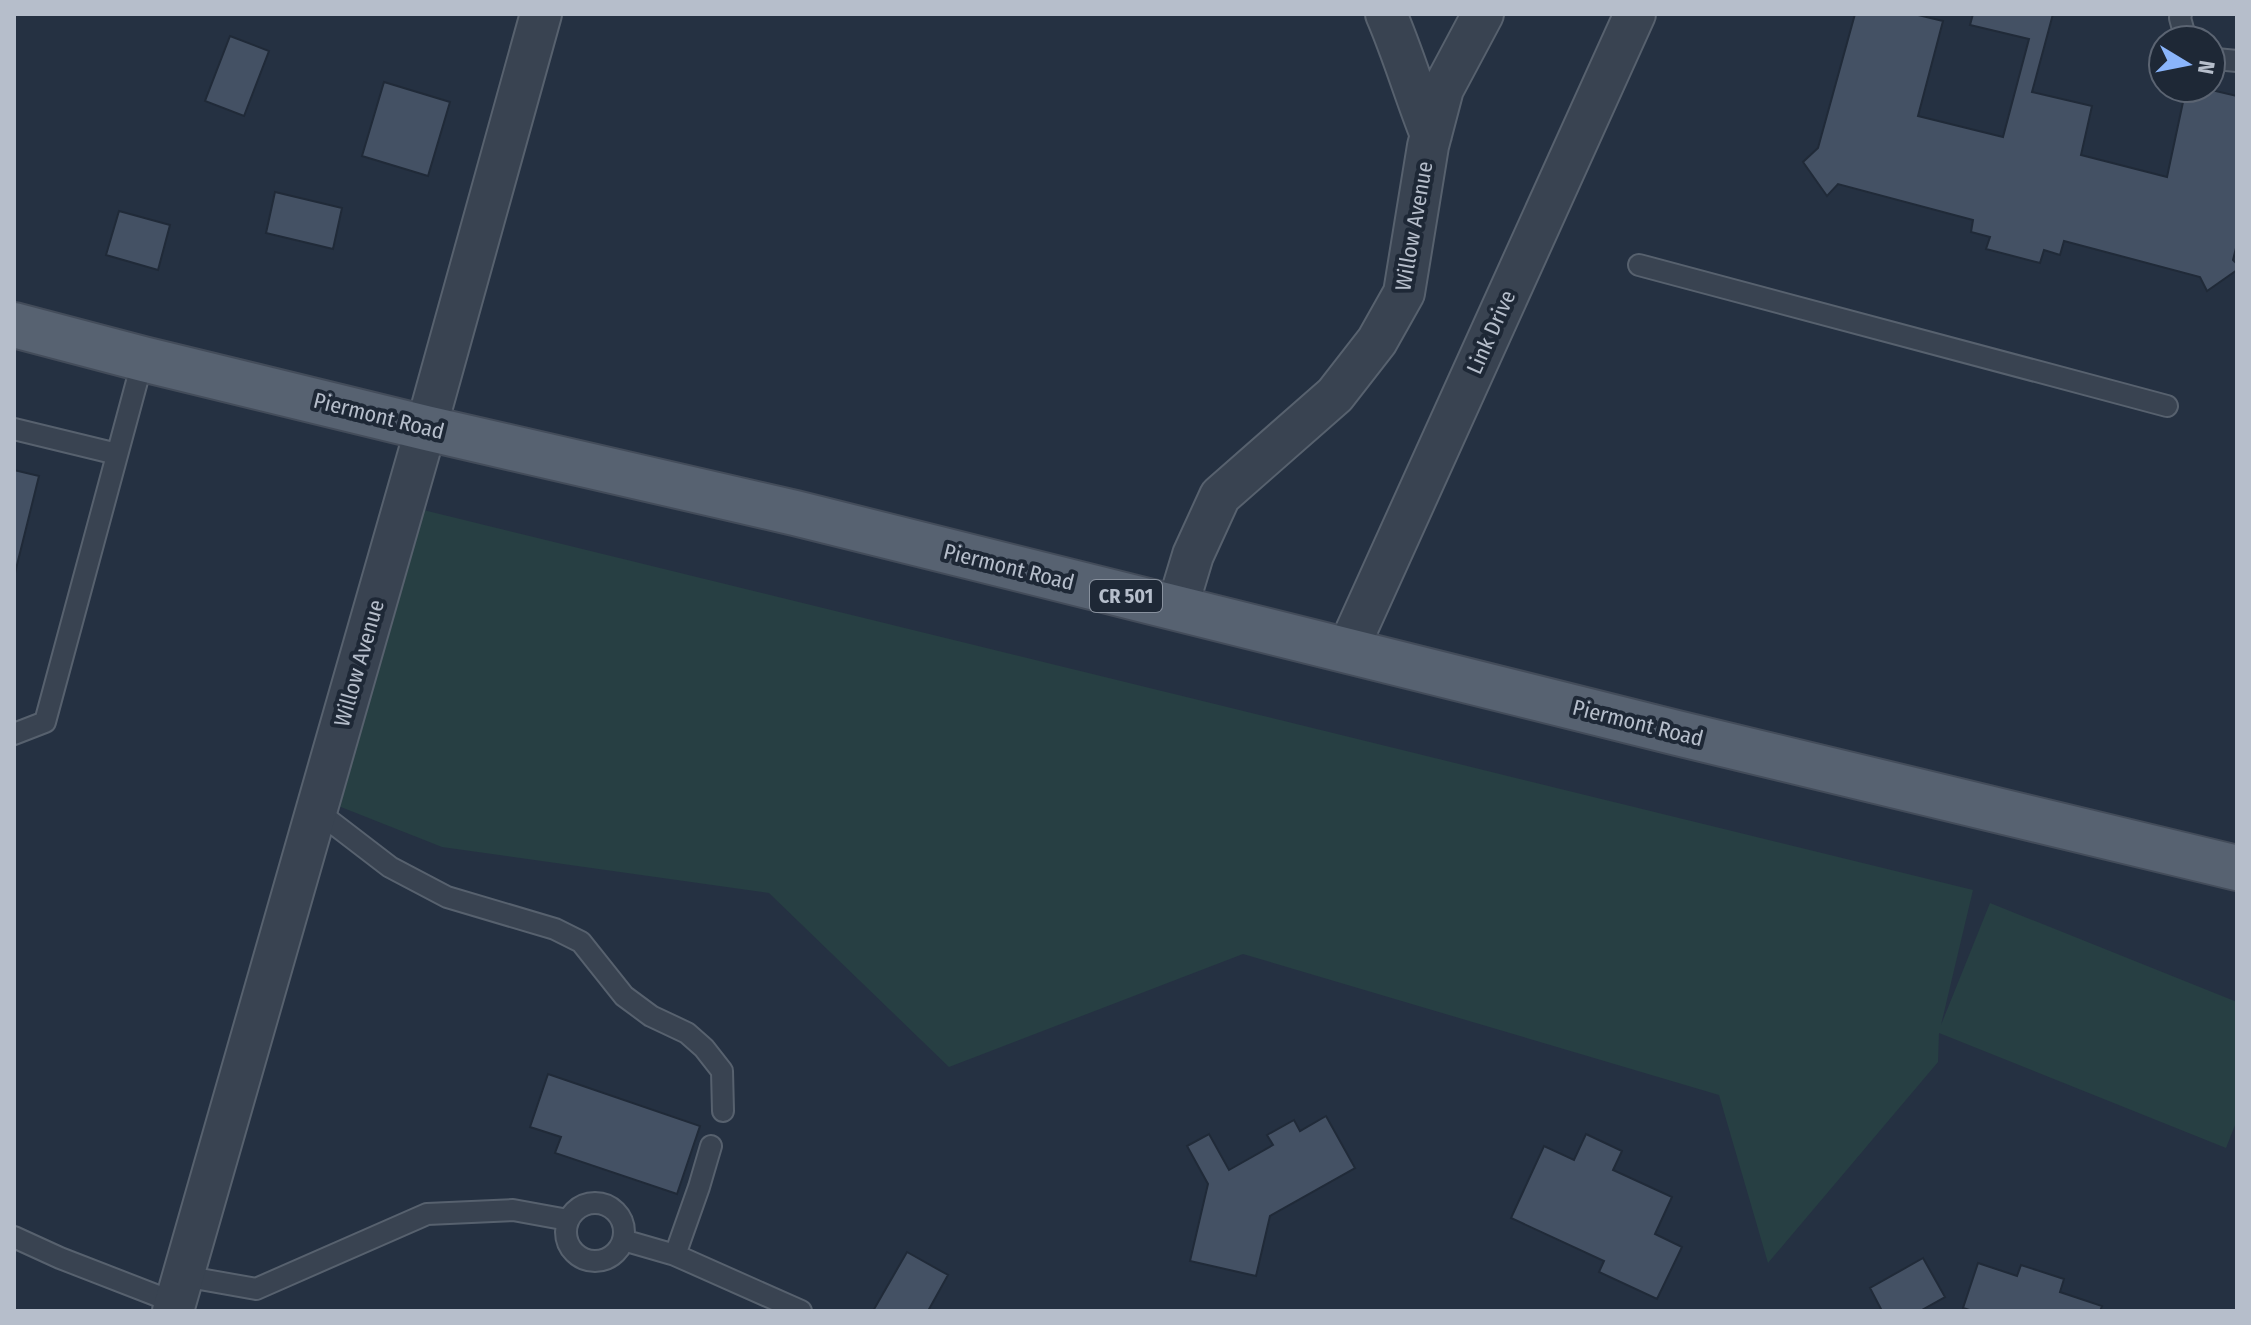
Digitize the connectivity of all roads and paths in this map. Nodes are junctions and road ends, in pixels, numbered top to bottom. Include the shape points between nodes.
1 (541, 14) edge
2 (1386, 14) edge
3 (1483, 14) edge
4 (1635, 14) edge
5 (1431, 135) junction
6 (1639, 265) dead end
7 (14, 325) edge
8 (143, 359) junction
9 (2167, 406) dead end
10 (426, 428) junction
11 (14, 429) edge
12 (117, 454) junction
13 (1177, 608) junction
14 (1347, 651) junction
15 (14, 734) edge
16 (317, 811) junction
17 (2237, 868) edge
18 (723, 1111) dead end
19 (711, 1146) dead end
20 (568, 1220) junction
21 (14, 1237) edge
22 (623, 1240) junction
23 (675, 1255) junction
24 (177, 1296) edge
25 (801, 1311) edge

1 - 10 street, Willow Avenue
2 - 5 street
3 - 5 street, Willow Avenue via 1443,89
4 - 14 street, Link Drive
5 - 13 street, Willow Avenue via 1404,293 1377,341 1335,395 1220,496 1193,555
6 - 9 lane
7 - 8 main road, Piermont Road / CR 501
8 - 10 main road, Piermont Road / CR 501
8 - 12 lane
10 - 13 main road, Piermont Road / CR 501
10 - 16 street, Willow Avenue
11 - 12 lane
12 - 15 lane via 45,722
13 - 14 main road, Piermont Road / CR 501
14 - 17 main road, Piermont Road / CR 501
16 - 18 lane via 390,867 447,897 555,929 581,942 624,996 704,1048 722,1071
16 - 24 street, Willow Avenue
19 - 23 lane
20 - 22 lane via 582,1205 601,1203 623,1222
20 - 22 lane via 567,1239 585,1260 613,1256
20 - 24 lane via 513,1210 427,1214 256,1289
21 - 24 lane via 60,1258
22 - 23 lane
23 - 25 lane

